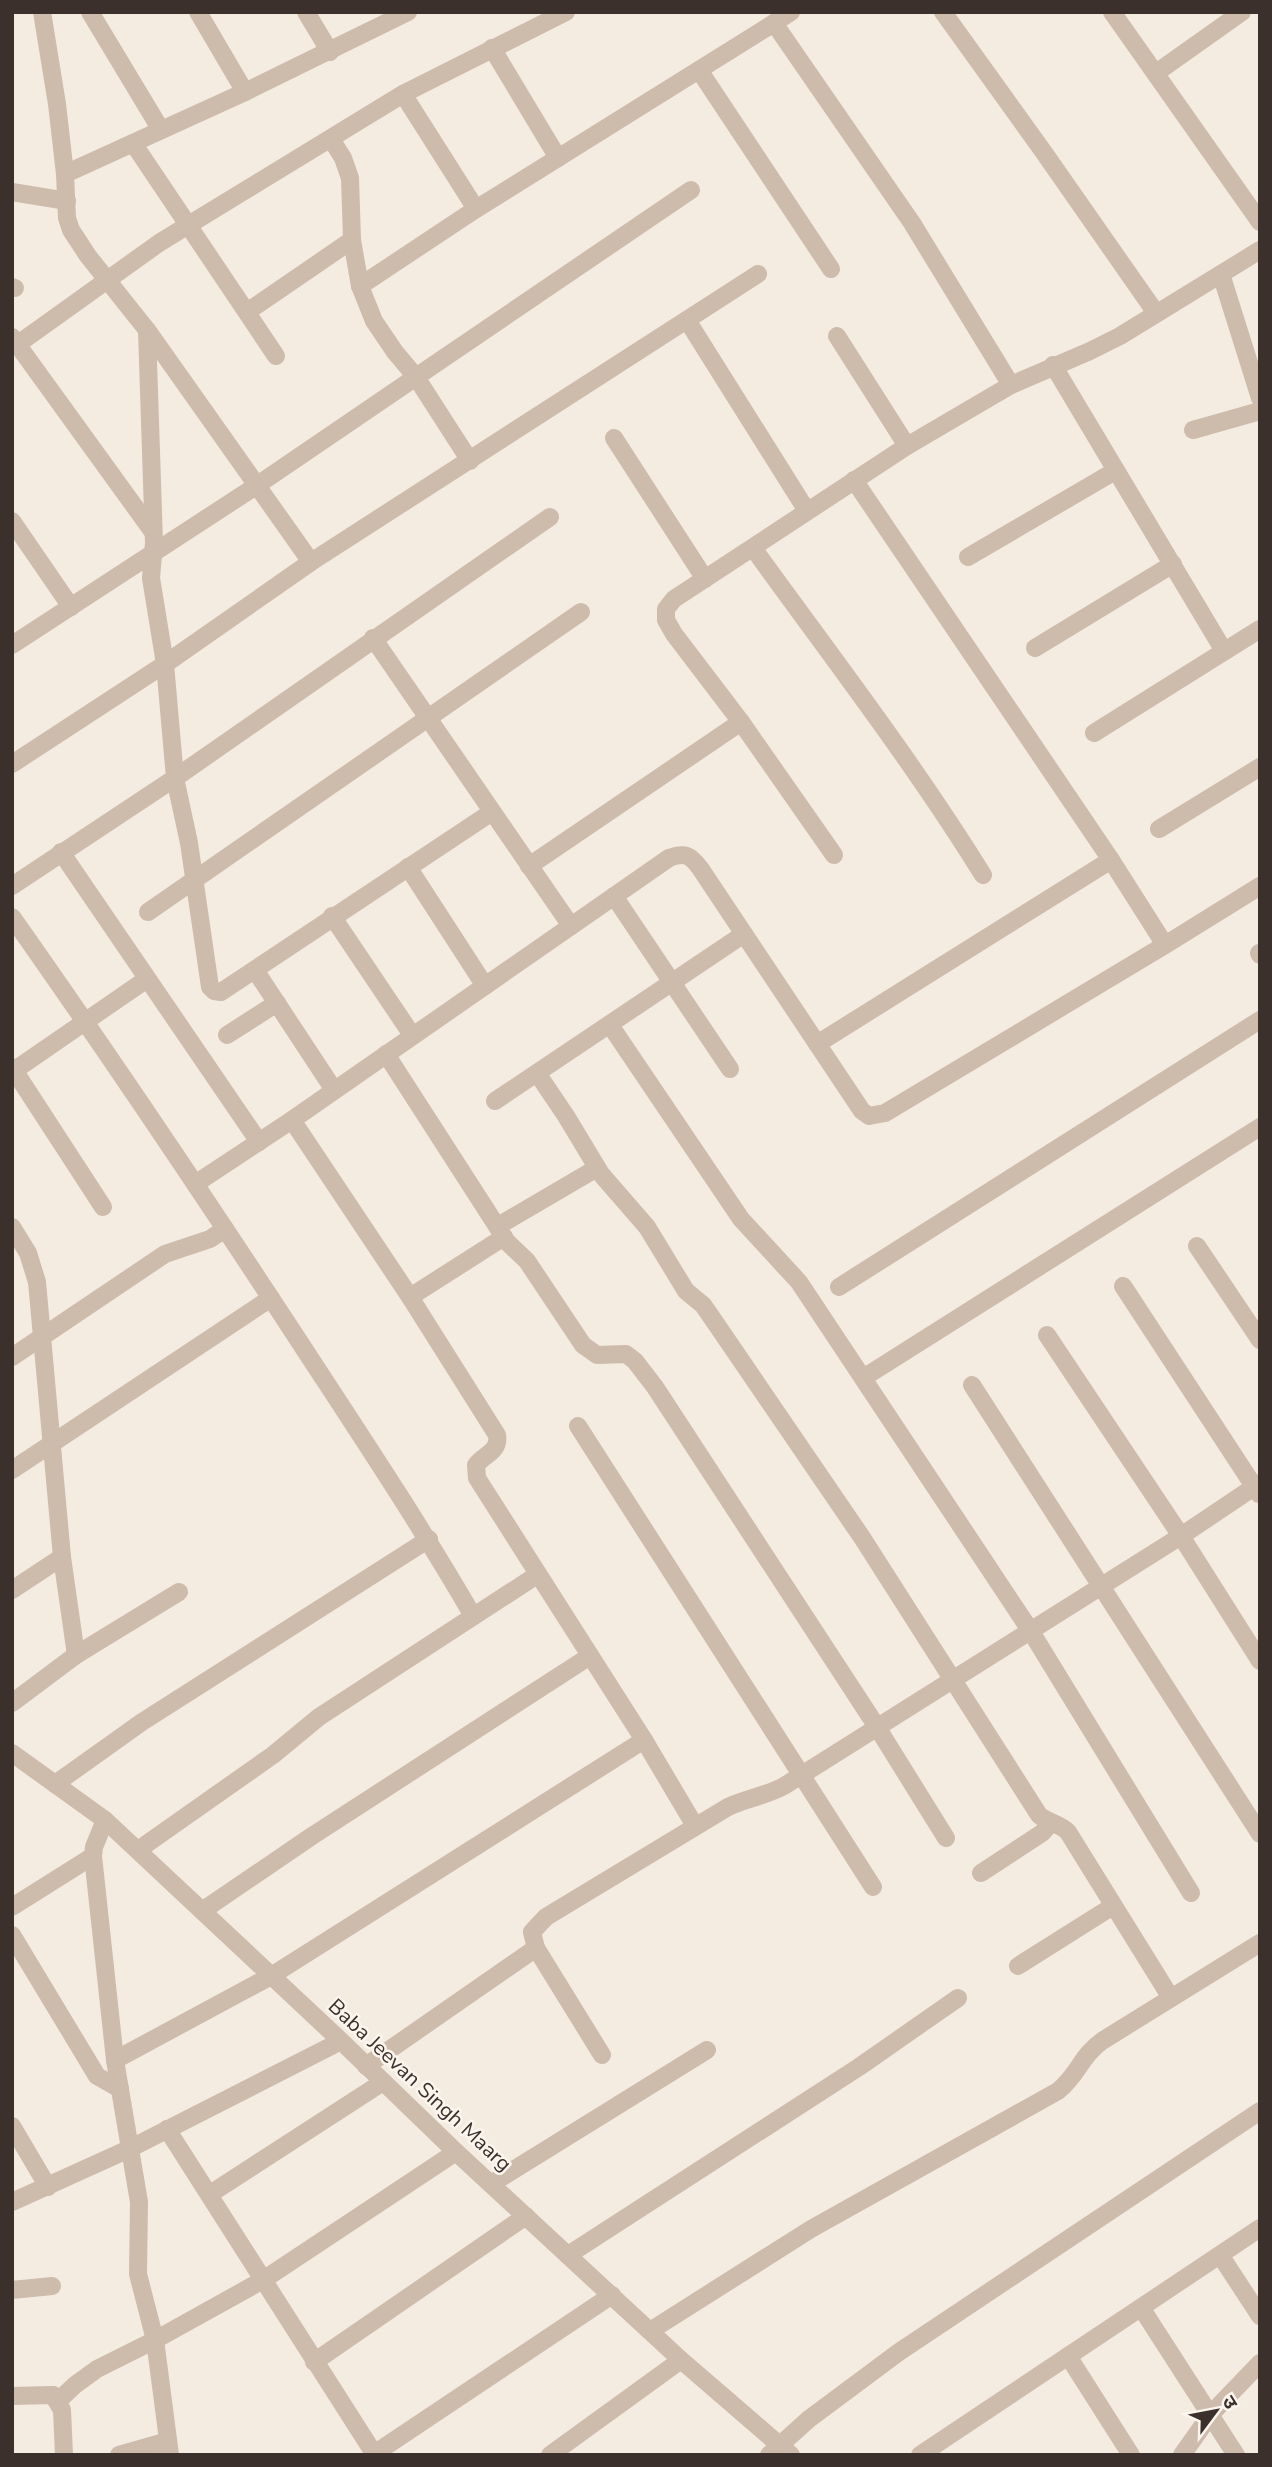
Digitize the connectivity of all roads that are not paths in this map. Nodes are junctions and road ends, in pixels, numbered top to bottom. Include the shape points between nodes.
1 (42, 12) edge
2 (90, 12) edge
3 (198, 12) edge
4 (306, 12) edge
5 (408, 12) edge
6 (566, 12) edge
7 (791, 12) edge
8 (943, 12) edge
9 (1112, 12) edge
10 (1242, 12) edge
11 (774, 23) junction
12 (492, 48) junction
13 (330, 52) junction
14 (699, 70) junction
15 (1156, 73) junction
16 (245, 92) junction
17 (403, 94) junction
18 (161, 130) junction
19 (331, 139) junction
20 (133, 143) junction
21 (558, 158) junction
22 (65, 174) junction
23 (691, 190) dead end
24 (12, 192) edge
25 (67, 201) junction
26 (476, 209) junction
27 (1260, 222) edge
28 (188, 226) junction
29 (352, 240) junction
30 (1260, 250) edge
31 (831, 269) dead end
32 (758, 274) dead end
33 (1220, 274) junction
34 (107, 279) junction
35 (360, 285) junction
36 (247, 312) junction
37 (1156, 313) junction
38 (687, 320) junction
39 (147, 330) junction
40 (836, 336) dead end
41 (15, 341) edge
42 (276, 356) dead end
43 (1053, 365) junction
44 (416, 377) junction
45 (1011, 385) junction
46 (1260, 397) edge
47 (1260, 411) edge
48 (1193, 429) dead end
49 (614, 438) dead end
50 (907, 446) junction
51 (470, 461) junction
52 (1115, 471) junction
53 (854, 480) junction
54 (256, 486) junction
55 (807, 511) junction
56 (550, 517) dead end
57 (12, 521) edge
58 (153, 532) junction
59 (753, 548) junction
60 (152, 553) junction
61 (968, 557) dead end
62 (311, 562) junction
63 (1173, 564) junction
64 (705, 579) junction
65 (71, 607) junction
66 (581, 612) dead end
67 (1260, 629) edge
68 (373, 638) junction
69 (12, 646) edge
70 (1035, 648) dead end
71 (1224, 651) junction
72 (164, 664) junction
73 (427, 718) junction
74 (741, 722) junction
75 (1094, 733) dead end
76 (12, 764) edge
77 (1260, 767) edge
78 (175, 778) junction
79 (492, 812) junction
80 (1159, 829) dead end
81 (61, 852) junction
82 (834, 855) dead end
83 (1111, 860) junction
84 (529, 866) junction
85 (408, 867) junction
86 (983, 875) dead end
87 (194, 879) junction
88 (12, 886) edge
89 (1260, 886) edge
90 (614, 896) junction
91 (148, 912) dead end
92 (332, 916) junction
93 (12, 917) edge
94 (571, 926) junction
95 (744, 934) junction
96 (1166, 946) junction
97 (255, 970) junction
98 (146, 979) junction
99 (673, 983) junction
100 (485, 986) junction
101 (276, 1003) junction
102 (1260, 1020) edge
103 (86, 1022) junction
104 (610, 1025) junction
105 (228, 1035) dead end
106 (412, 1035) junction
107 (817, 1044) junction
108 (386, 1054) junction
109 (730, 1069) dead end
110 (13, 1070) edge
111 (537, 1073) junction
112 (334, 1090) junction
113 (495, 1101) dead end
114 (292, 1120) junction
115 (1260, 1128) edge
116 (260, 1142) junction
117 (597, 1168) junction
118 (195, 1184) junction
119 (103, 1207) dead end
120 (12, 1227) edge
121 (225, 1229) junction
122 (501, 1231) junction
123 (1197, 1246) dead end
124 (1123, 1286) dead end
125 (839, 1287) dead end
126 (410, 1297) junction
127 (271, 1298) junction
128 (1047, 1335) dead end
129 (42, 1337) junction
130 (1260, 1340) edge
131 (12, 1357) edge
132 (863, 1378) junction
133 (972, 1385) dead end
134 (578, 1426) dead end
135 (52, 1443) junction
136 (12, 1470) edge
137 (1258, 1488) edge
138 (1181, 1536) junction
139 (429, 1539) junction
140 (62, 1557) junction
141 (537, 1575) junction
142 (1102, 1586) junction
143 (12, 1590) edge
144 (179, 1592) dead end
145 (473, 1616) junction
146 (1030, 1630) junction
147 (76, 1655) junction
148 (590, 1656) junction
149 (1260, 1661) edge
150 (952, 1680) junction
151 (12, 1703) edge
152 (877, 1727) junction
153 (644, 1740) junction
154 (12, 1753) edge
155 (802, 1775) junction
156 (55, 1784) junction
157 (105, 1820) junction
158 (1051, 1822) junction
159 (695, 1826) junction
160 (1260, 1834) edge
161 (946, 1838) dead end
162 (138, 1850) junction
163 (93, 1856) junction
164 (981, 1873) dead end
165 (873, 1886) dead end
166 (1191, 1893) dead end
167 (1113, 1906) junction
168 (12, 1907) edge
169 (202, 1911) junction
170 (12, 1935) edge
171 (1260, 1944) edge
172 (536, 1948) junction
173 (1018, 1966) dead end
174 (271, 1976) junction
175 (958, 1998) dead end
176 (1171, 1998) junction
177 (341, 2041) junction
178 (707, 2050) dead end
179 (602, 2055) dead end
180 (115, 2060) junction
181 (366, 2066) junction
182 (383, 2082) junction
183 (120, 2089) junction
184 (1260, 2111) edge
185 (12, 2126) edge
186 (167, 2129) junction
187 (129, 2149) junction
188 (456, 2152) junction
189 (491, 2184) junction
190 (48, 2187) junction
191 (210, 2194) junction
192 (12, 2202) edge
193 (526, 2216) junction
194 (1260, 2228) edge
195 (568, 2255) junction
196 (1220, 2255) junction
197 (262, 2280) junction
198 (52, 2286) dead end
199 (12, 2290) edge
200 (612, 2295) junction
201 (1142, 2309) junction
202 (1260, 2316) edge
203 (650, 2330) junction
204 (155, 2340) junction
205 (1068, 2356) junction
206 (681, 2360) junction
207 (314, 2362) junction
208 (1260, 2363) edge
209 (12, 2396) edge
210 (58, 2401) junction
211 (1211, 2414) junction
212 (169, 2448) edge
213 (780, 2451) edge
214 (64, 2455) edge
215 (119, 2455) edge
216 (374, 2455) edge
217 (550, 2455) edge
218 (920, 2455) edge
219 (1132, 2455) edge
220 (1182, 2455) edge
221 (1236, 2455) edge

1 - 22 street
2 - 18 street
3 - 16 street
4 - 13 street
5 - 13 street
6 - 12 street
7 - 11 street
8 - 37 street
9 - 15 street
10 - 15 street
11 - 14 street
11 - 45 street via 912,223
12 - 17 street
12 - 21 street
13 - 16 street
14 - 21 street
14 - 31 street
15 - 27 street
16 - 18 street
17 - 19 street
17 - 26 street
18 - 20 street
19 - 28 street
19 - 29 street via 349,178
20 - 22 street
20 - 28 street
21 - 26 street
22 - 25 street
23 - 44 street
24 - 25 street
25 - 34 street via 71,230
26 - 35 street
28 - 34 street
28 - 36 street
29 - 35 street
29 - 36 street
30 - 33 street
32 - 38 street
33 - 37 street
33 - 46 street
34 - 39 street
34 - 41 street
35 - 44 street via 374,321
36 - 42 street
37 - 43 street via 1090,351
38 - 51 street
38 - 55 street
39 - 54 street
39 - 58 street
40 - 50 street
41 - 58 street
43 - 45 street
43 - 52 street
44 - 51 street
44 - 54 street
45 - 50 street
47 - 48 street
49 - 64 street
50 - 53 street
51 - 62 street
52 - 61 street
52 - 63 street
53 - 55 street
53 - 83 street
54 - 60 street
54 - 62 street
55 - 59 street
56 - 68 street
57 - 65 street
58 - 60 street
59 - 64 street
59 - 86 street via 911,764
60 - 65 street
60 - 72 street via 151,578
62 - 72 street
63 - 70 street
63 - 71 street
64 - 74 street via 674,599 666,609 666,620
65 - 69 street
66 - 73 street
67 - 71 street
68 - 73 street
68 - 78 street
71 - 75 street
72 - 76 street
72 - 78 street
73 - 79 street
73 - 87 street
74 - 82 street
74 - 84 street
77 - 80 street
78 - 81 street
78 - 87 street
79 - 84 street
79 - 85 street
81 - 88 street
81 - 98 street
83 - 96 street
83 - 107 street
84 - 94 street
85 - 92 street
85 - 100 street
87 - 91 street
87 - 97 street via 210,987 221,992
89 - 96 street
90 - 94 street
90 - 95 street via 682,853 691,856
90 - 99 street
92 - 97 street
92 - 106 street
93 - 103 street
94 - 100 street
95 - 99 street
95 - 107 street
96 - 107 street via 877,1116 862,1111
97 - 101 street
98 - 103 street
98 - 116 street
99 - 104 street
99 - 109 street
100 - 106 street
101 - 105 street
101 - 112 street
102 - 125 street
103 - 110 street
103 - 118 street
104 - 111 street
104 - 132 street via 741,1219 792,1272
106 - 108 street
108 - 112 street
108 - 122 street
110 - 119 street
111 - 113 street
111 - 117 street
112 - 114 street
114 - 116 street
114 - 126 street
115 - 132 street
116 - 118 street
117 - 122 street
117 - 150 street via 642,1221 686,1291 703,1305 727,1338
118 - 121 street
120 - 129 street via 34,1267
121 - 127 street
121 - 129 street via 166,1254
122 - 126 street
122 - 152 street via 583,1345 597,1355 626,1354 655,1387
123 - 130 street
124 - 137 street
126 - 141 street via 497,1435 496,1448 476,1465 477,1478
127 - 135 street
127 - 139 street
128 - 138 street
129 - 131 street
129 - 135 street
132 - 146 street
133 - 142 street
134 - 155 street
135 - 136 street
135 - 140 street
137 - 138 street
138 - 142 street
138 - 149 street
139 - 145 street
139 - 156 street via 142,1722
140 - 143 street
140 - 147 street
141 - 145 street
141 - 148 street
142 - 146 street
142 - 160 street
144 - 147 street
145 - 162 street via 318,1717 273,1755
146 - 150 street
146 - 166 street
147 - 151 street
148 - 153 street
148 - 169 street
150 - 152 street
150 - 158 street via 1039,1815
152 - 155 street
152 - 161 street
153 - 159 street
153 - 174 street
154 - 156 street, Baba Jeevan Singh Maarg
155 - 159 street
155 - 165 street
156 - 157 street, Baba Jeevan Singh Maarg
157 - 162 street, Baba Jeevan Singh Maarg
157 - 163 street
158 - 164 street via 1042,1833
158 - 167 street via 1068,1832
159 - 172 street via 538,1923 531,1932
162 - 169 street, Baba Jeevan Singh Maarg
163 - 168 street
163 - 180 street
167 - 173 street
167 - 176 street
169 - 174 street, Baba Jeevan Singh Maarg
170 - 183 street via 97,2076
171 - 176 street
172 - 179 street
172 - 181 street
174 - 177 street, Baba Jeevan Singh Maarg
174 - 180 street
175 - 195 street
176 - 203 street via 1093,2047 1073,2079 1058,2091 811,2229
177 - 181 street, Baba Jeevan Singh Maarg
177 - 186 street
178 - 189 street
180 - 183 street
181 - 182 street, Baba Jeevan Singh Maarg
182 - 188 street, Baba Jeevan Singh Maarg
182 - 191 street
183 - 187 street
184 - 213 street via 899,2352 809,2419
185 - 190 street
186 - 187 street
186 - 191 street
187 - 190 street
187 - 204 street via 139,2202 137,2267
188 - 189 street, Baba Jeevan Singh Maarg
188 - 197 street
189 - 193 street, Baba Jeevan Singh Maarg
190 - 192 street
191 - 197 street
193 - 195 street, Baba Jeevan Singh Maarg
193 - 207 street
194 - 196 street
195 - 200 street, Baba Jeevan Singh Maarg
196 - 201 street
196 - 202 street
197 - 204 street
197 - 207 street
198 - 199 street
200 - 203 street, Baba Jeevan Singh Maarg
200 - 216 street
201 - 205 street
201 - 211 street
203 - 206 street, Baba Jeevan Singh Maarg
204 - 210 street via 84,2377
204 - 212 street
205 - 218 street
205 - 219 street
206 - 213 street, Baba Jeevan Singh Maarg
206 - 217 street
207 - 216 street
208 - 211 street
209 - 210 street via 53,2395
210 - 214 street
211 - 220 street
211 - 221 street
212 - 215 street

